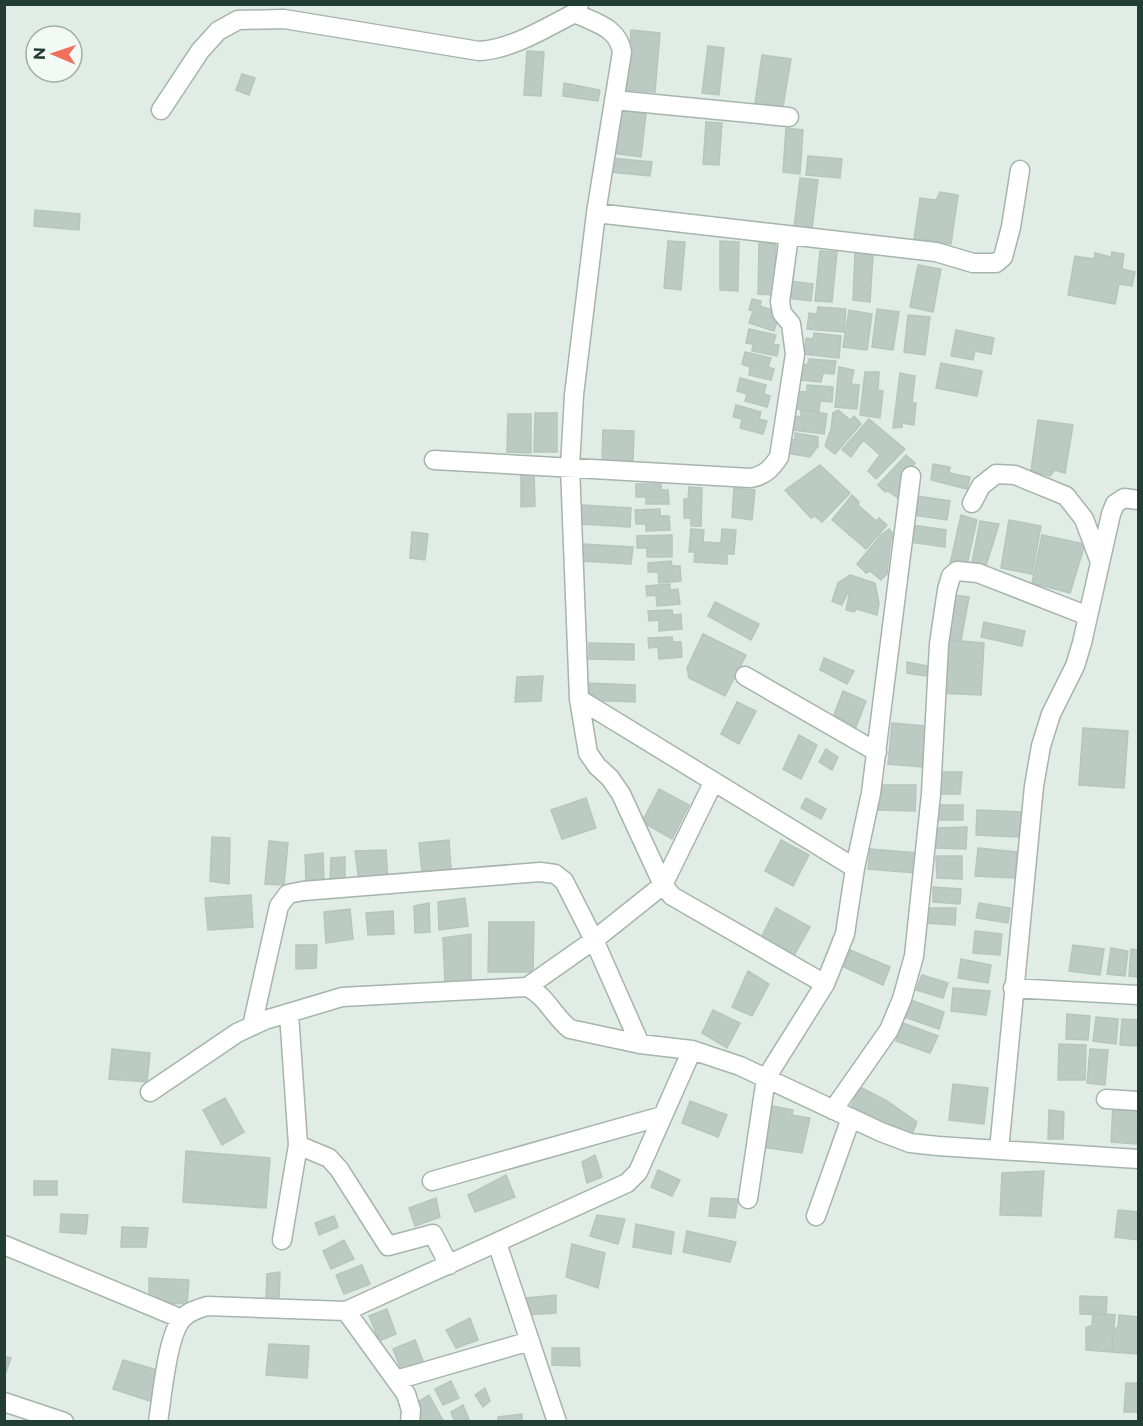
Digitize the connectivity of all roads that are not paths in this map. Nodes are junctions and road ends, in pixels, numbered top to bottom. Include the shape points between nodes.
1 (577, 9) edge
2 (614, 100) junction
3 (161, 110) dead end
4 (789, 117) dead end
5 (1020, 170) dead end
6 (596, 213) junction
7 (789, 236) junction
8 (434, 460) dead end
9 (570, 468) junction
10 (911, 476) dead end
11 (1138, 500) edge
12 (972, 503) dead end
13 (1100, 562) junction
14 (1088, 616) junction
15 (746, 676) dead end
16 (579, 699) junction
17 (877, 752) junction
18 (714, 783) junction
19 (855, 868) junction
20 (663, 885) junction
21 (594, 940) junction
22 (825, 984) junction
23 (527, 987) junction
24 (1013, 988) junction
25 (1138, 995) edge
26 (289, 1013) junction
27 (252, 1026) junction
28 (640, 1044) junction
29 (692, 1050) junction
30 (766, 1078) junction
31 (150, 1092) dead end
32 (1106, 1099) dead end
33 (1138, 1101) edge
34 (833, 1110) junction
35 (662, 1116) junction
36 (851, 1118) junction
37 (298, 1145) junction
38 (999, 1150) junction
39 (1138, 1159) edge
40 (432, 1180) dead end
41 (748, 1199) dead end
42 (816, 1216) dead end
43 (282, 1240) dead end
44 (497, 1243) junction
45 (4, 1245) edge
46 (449, 1265) junction
47 (346, 1311) junction
48 (182, 1319) junction
49 (530, 1341) junction
50 (396, 1380) junction
51 (4, 1402) edge
52 (64, 1422) edge
53 (158, 1422) edge
54 (410, 1422) edge
55 (557, 1422) edge

1 - 2 street via 613,31 620,41 622,52
1 - 3 street via 508,46 479,51 284,19 238,20 218,31 200,51
2 - 4 street
2 - 6 street
5 - 7 street via 1006,247 996,263 973,263 936,252
6 - 7 street
6 - 9 street via 574,395
7 - 9 street via 780,302 782,313 791,324 795,354 779,457 772,468 751,478
8 - 9 street
9 - 16 street
10 - 17 street
11 - 13 street via 1124,498 1115,504
12 - 13 street via 981,486 996,474 1015,475 1066,496 1084,519
13 - 14 street
14 - 24 street via 1075,666 1051,714 1041,746
14 - 34 street via 978,573 957,571 951,576 939,644 931,794 914,956 889,1030
15 - 17 street
16 - 18 street
16 - 20 street via 588,753 621,794
17 - 19 street
18 - 19 street
18 - 20 street
19 - 22 street via 844,934
20 - 21 street
20 - 22 street via 672,896
21 - 23 street
21 - 27 street via 564,881 555,874 517,873 288,894 279,906
21 - 28 street
22 - 30 street
23 - 26 street via 342,997
23 - 28 street via 537,991 570,1029
24 - 25 street
24 - 38 street
26 - 27 street
26 - 37 street
27 - 31 street
28 - 29 street
29 - 30 street
29 - 35 street
30 - 34 street
30 - 41 street
32 - 33 street
34 - 36 street
35 - 40 street
35 - 44 street via 638,1172 627,1184
36 - 38 street via 910,1143
36 - 42 street
37 - 43 street
37 - 46 street via 329,1158 388,1246 433,1234
38 - 39 street
44 - 46 street
44 - 49 street
45 - 48 street
46 - 47 street
47 - 48 street via 207,1306
47 - 50 street
48 - 53 street via 173,1333
49 - 50 street
49 - 55 street
50 - 54 street via 406,1394
51 - 52 street

